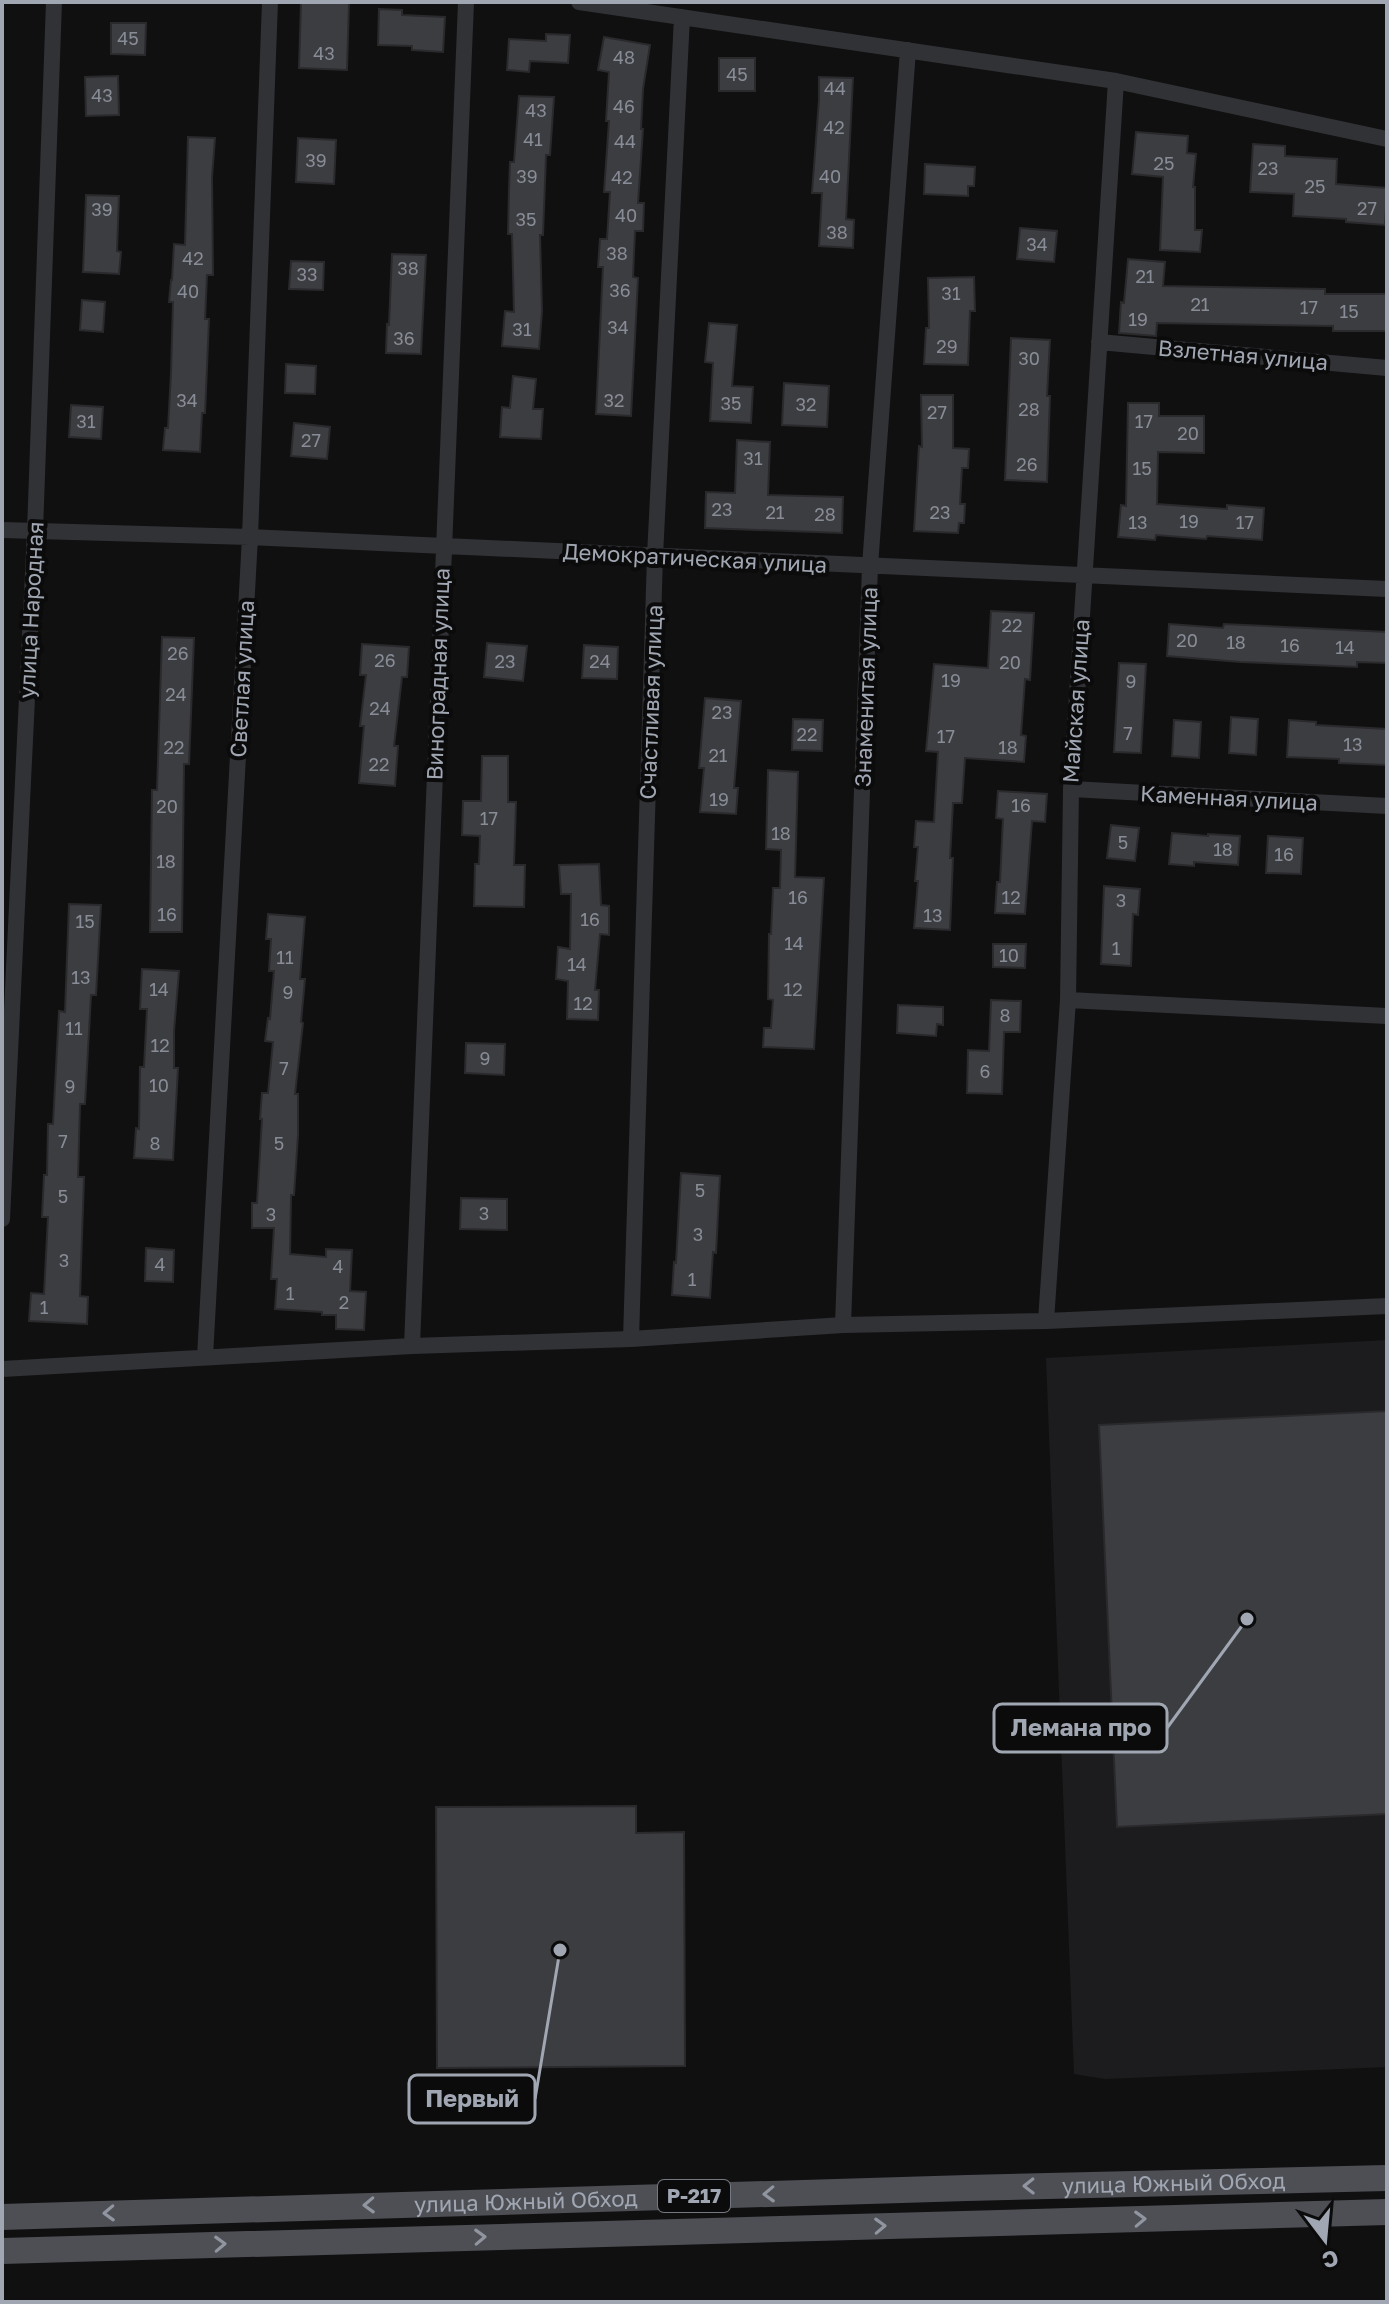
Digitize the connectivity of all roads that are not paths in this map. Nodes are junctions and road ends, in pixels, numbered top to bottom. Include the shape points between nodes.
1 (54, 2) edge
2 (270, 2) edge
3 (466, 2) edge
4 (579, 2) edge
5 (682, 17) junction
6 (908, 50) junction
7 (1116, 81) junction
8 (1387, 139) edge
9 (1099, 342) junction
10 (1387, 368) edge
11 (2, 530) edge
12 (35, 531) junction
13 (250, 537) junction
14 (442, 546) junction
15 (655, 556) junction
16 (870, 566) junction
17 (1084, 575) junction
18 (1387, 589) edge
19 (1071, 789) junction
20 (1387, 806) edge
21 (1068, 1000) junction
22 (1387, 1016) edge
23 (2, 1219) edge
24 (1387, 1306) edge
25 (1046, 1321) junction
26 (843, 1325) junction
27 (631, 1339) junction
28 (412, 1346) junction
29 (205, 1357) junction
30 (2, 1369) edge
31 (1387, 2178) edge
32 (1387, 2212) edge
33 (2, 2217) edge
34 (2, 2251) edge

1 - 12 street, улица Народная
2 - 13 street, Светлая улица
3 - 14 street, Виноградная улица
4 - 5 street
5 - 6 street
5 - 15 street, Счастливая улица
6 - 7 street
6 - 16 street, Знаменитая улица
7 - 8 street
7 - 9 street, Майская улица
9 - 10 street, Взлетная улица
9 - 17 street, Майская улица
11 - 12 street, Демократическая улица
12 - 13 street, Демократическая улица
12 - 23 street, улица Народная
13 - 14 street, Демократическая улица
13 - 29 street, Светлая улица
14 - 15 street, Демократическая улица
14 - 28 street, Виноградная улица
15 - 16 street, Демократическая улица
15 - 27 street, Счастливая улица
16 - 17 street, Демократическая улица
16 - 26 street, Знаменитая улица
17 - 18 street, Демократическая улица
17 - 19 street, Майская улица
19 - 20 street, Каменная улица
19 - 21 street, Майская улица
21 - 22 street
21 - 25 street, Майская улица
24 - 25 street
25 - 26 street
26 - 27 street
27 - 28 street
28 - 29 street
29 - 30 street
31 -> 33 main road, улица Южный Обход / Р-217
34 -> 32 main road, улица Южный Обход / Р-217

